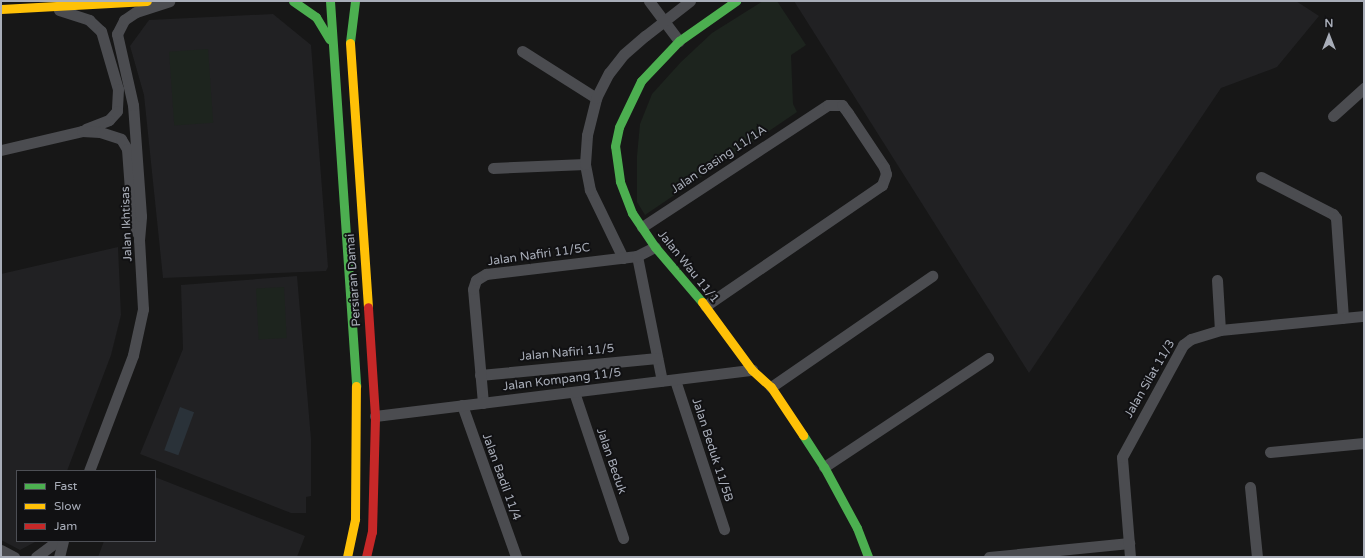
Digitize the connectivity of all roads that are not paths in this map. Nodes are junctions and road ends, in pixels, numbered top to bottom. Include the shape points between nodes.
1 (147, 1) edge
2 (169, 1) edge
3 (293, 1) edge
4 (330, 1) edge
5 (345, 1) edge
6 (355, 1) edge
7 (650, 1) edge
8 (690, 1) edge
9 (736, 1) edge
10 (45, 7) junction
11 (1, 9) edge
12 (663, 20) junction
13 (679, 41) junction
14 (350, 43) junction
15 (332, 45) junction
16 (522, 51) dead end
17 (1364, 88) edge
18 (596, 98) junction
19 (1333, 116) dead end
20 (82, 131) junction
21 (1, 150) edge
22 (585, 164) junction
23 (493, 168) dead end
24 (1261, 177) dead end
25 (642, 227) junction
26 (140, 240) junction
27 (655, 247) junction
28 (637, 256) junction
29 (623, 258) junction
30 (932, 276) dead end
31 (1217, 280) dead end
32 (705, 306) junction
33 (1364, 316) edge
34 (1343, 318) junction
35 (1220, 330) junction
36 (657, 358) junction
37 (988, 358) dead end
38 (752, 370) junction
39 (480, 375) junction
40 (675, 380) junction
41 (662, 381) junction
42 (771, 387) junction
43 (574, 392) junction
44 (483, 403) junction
45 (462, 406) junction
46 (375, 416) junction
47 (1364, 443) edge
48 (1270, 452) dead end
49 (824, 467) junction
50 (89, 470) edge
51 (1250, 487) dead end
52 (724, 529) dead end
53 (623, 538) dead end
54 (56, 542) edge
55 (63, 542) edge
56 (1129, 544) junction
57 (1, 550) edge
58 (14, 557) edge
59 (36, 557) edge
60 (59, 557) edge
61 (347, 557) edge
62 (366, 557) edge
63 (516, 557) edge
64 (868, 557) edge
65 (989, 557) edge
66 (1130, 557) edge
67 (1257, 557) edge

1 - 10 main road
2 - 26 street, Jalan Ikhtisas via 136,12 124,20 117,34 133,105 142,216
3 - 15 main road via 316,17
4 - 15 main road, Persiaran Damai
5 - 14 main road
6 - 14 main road, Persiaran Damai
7 - 12 street
8 - 12 street
9 - 13 main road, Jalan Wau 11/1
10 - 11 main road
10 - 20 street via 75,13 89,20 101,31 106,40 118,88 117,111 109,120
12 - 13 street
12 - 18 street via 624,54
13 - 25 main road, Jalan Wau 11/1 via 641,81 619,127 615,146 625,200
14 - 46 main road, Persiaran Damai
15 - 61 main road, Persiaran Damai via 357,398 354,519
16 - 18 street
17 - 19 street
18 - 22 street via 586,135
20 - 21 street
20 - 26 street via 114,135 121,139 127,149 132,217
22 - 23 street
22 - 29 street via 597,207
24 - 34 street via 1333,214 1336,218
25 - 27 main road, Jalan Wau 11/1
25 - 32 street, Jalan Gasing 11/1A via 811,114 828,105 842,105 884,167 885,179 882,185
26 - 50 street, Jalan Ikhtisas via 143,309 140,330 119,395
27 - 28 street, Jalan Nafiri 11/5C
27 - 32 main road, Jalan Wau 11/1
28 - 29 street, Jalan Nafiri 11/5C
28 - 36 street
29 - 39 street, Jalan Nafiri 11/5C via 486,274 476,280 473,289
30 - 42 street
31 - 35 street
32 - 38 main road, Jalan Wau 11/1
33 - 34 street, Jalan Silat 11/3
34 - 35 street, Jalan Silat 11/3
35 - 56 street, Jalan Silat 11/3 via 1183,345 1122,457
36 - 39 street, Jalan Nafiri 11/5
36 - 41 street
37 - 49 street
38 - 40 street, Jalan Kompang 11/5
38 - 42 main road, Jalan Wau 11/1
39 - 44 street, Jalan Nafiri 11/5C
40 - 41 street, Jalan Kompang 11/5
40 - 52 street, Jalan Beduk 11/5B
41 - 43 street, Jalan Kompang 11/5
42 - 49 main road, Jalan Wau 11/1
43 - 44 street, Jalan Kompang 11/5
43 - 53 street, Jalan Beduk
44 - 45 street, Jalan Kompang 11/5
45 - 46 street, Jalan Kompang 11/5
45 - 63 street, Jalan Badil 11/4
46 - 62 main road, Persiaran Damai via 372,532
47 - 48 street
49 - 64 main road, Jalan Wau 11/1 via 850,514
51 - 67 street
54 - 59 street
55 - 60 street
56 - 65 street
56 - 66 street, Jalan Silat 11/3
57 - 58 street

